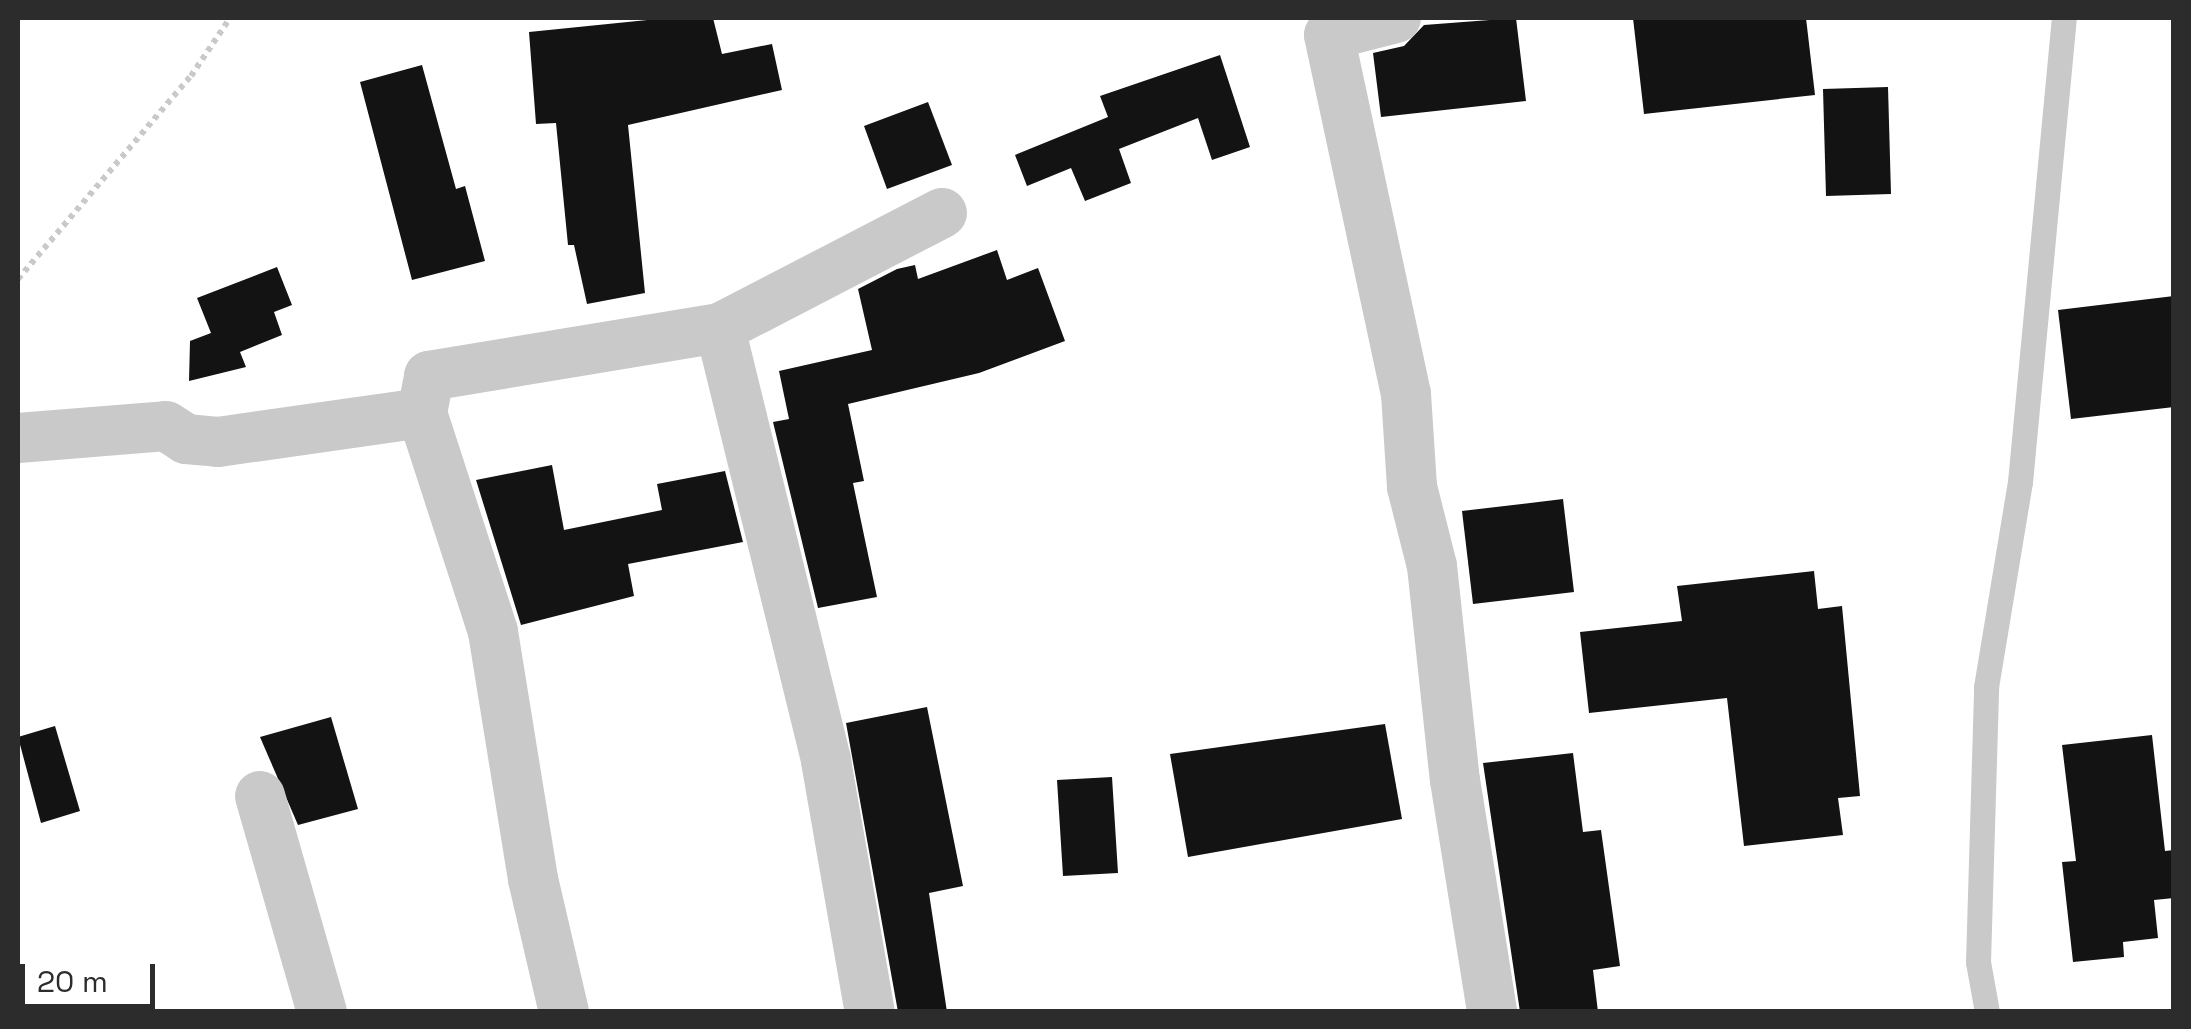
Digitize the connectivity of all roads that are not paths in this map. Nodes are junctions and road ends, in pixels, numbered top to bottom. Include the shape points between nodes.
1 (1396, 18) edge
2 (2064, 18) edge
3 (942, 213) dead end
4 (720, 328) junction
5 (422, 413) junction
6 (18, 438) edge
7 (260, 796) dead end
8 (322, 1012) edge
9 (564, 1012) edge
10 (870, 1012) edge
11 (1492, 1012) edge
12 (1986, 1012) edge

1 - 11 street via 1329,35 1406,394 1412,487 1432,566 1454,780
2 - 12 lane via 2020,482 1986,687 1978,962
3 - 4 street
4 - 5 street via 429,376
4 - 10 street via 826,761
5 - 6 street via 218,442 186,438 166,426
5 - 9 street via 493,632 532,879
7 - 8 street

